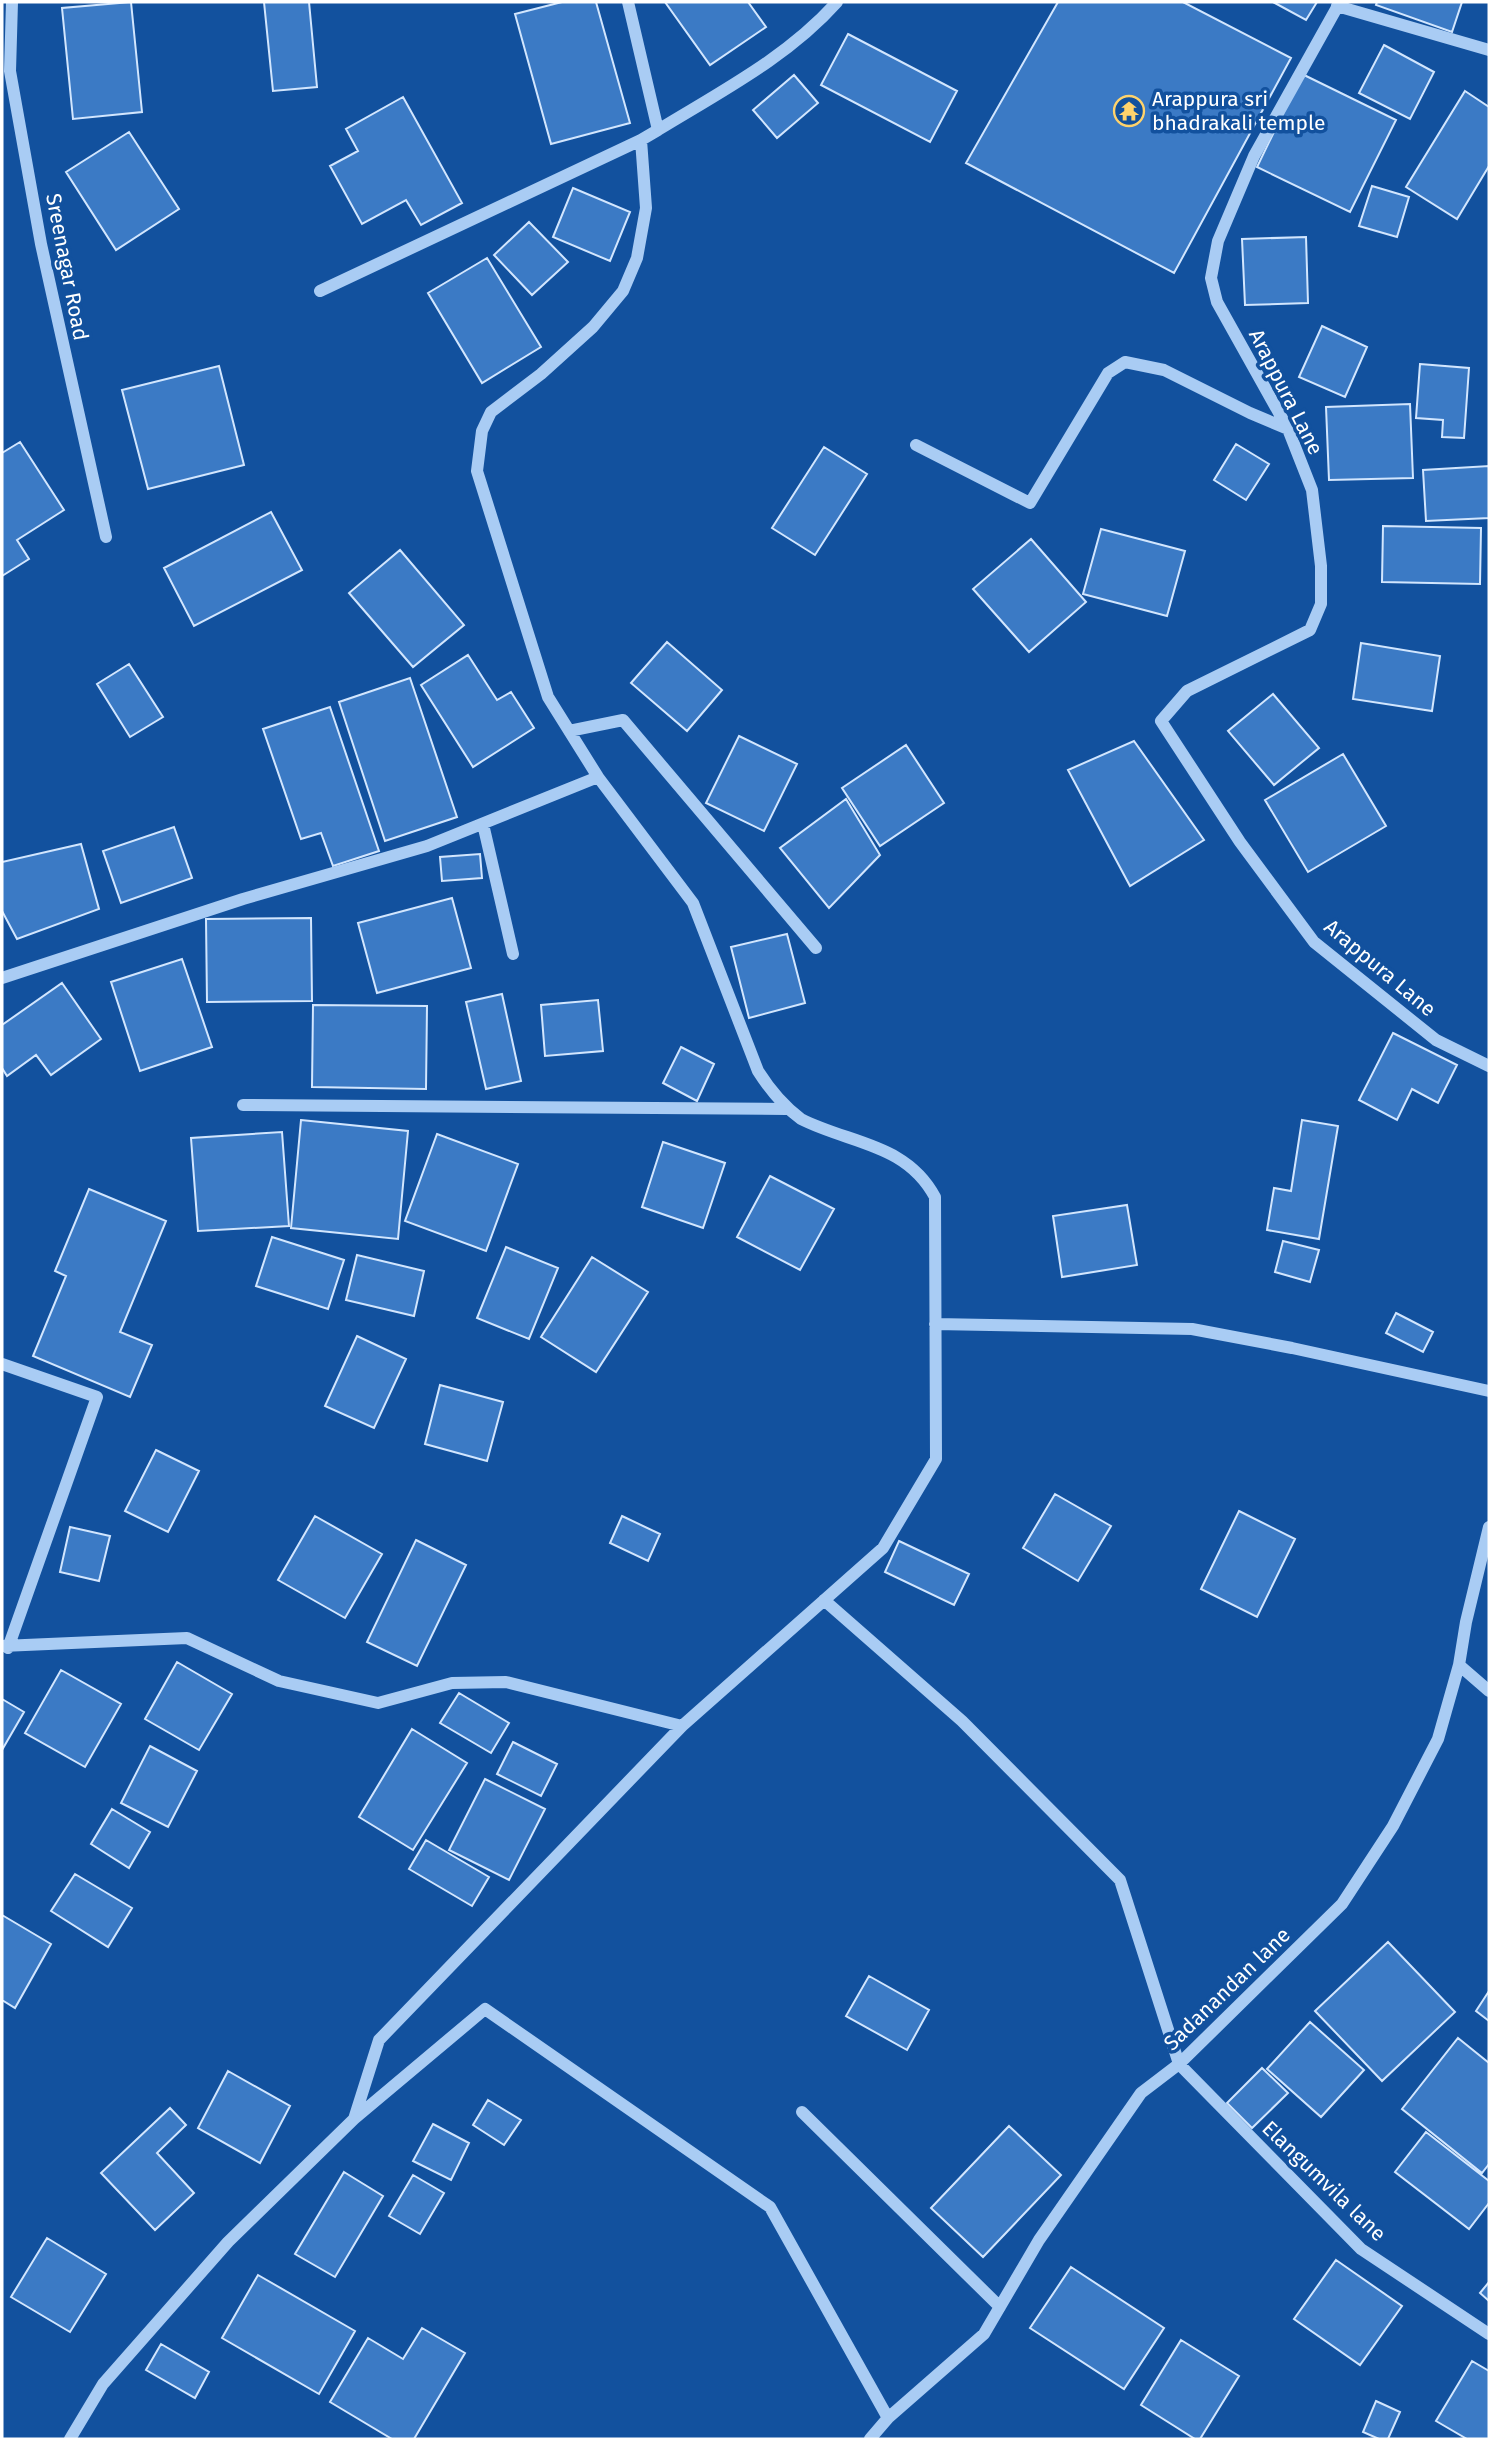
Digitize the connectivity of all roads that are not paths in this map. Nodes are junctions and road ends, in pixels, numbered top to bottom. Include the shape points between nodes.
1 (12, 2) edge
2 (628, 2) edge
3 (836, 2) edge
4 (1339, 4) edge
5 (1489, 50) edge
6 (658, 130) junction
7 (641, 140) junction
8 (320, 291) dead end
9 (1288, 429) junction
10 (916, 445) dead end
11 (106, 537) dead end
12 (569, 731) junction
13 (598, 778) junction
14 (483, 824) junction
15 (816, 948) dead end
16 (513, 954) dead end
17 (2, 978) edge
18 (1489, 1066) edge
19 (243, 1105) dead end
20 (787, 1109) junction
21 (935, 1324) junction
22 (2, 1364) edge
23 (1489, 1391) edge
24 (1489, 1527) edge
25 (824, 1600) junction
26 (5, 1647) edge
27 (1460, 1665) junction
28 (1489, 1691) edge
29 (682, 1726) junction
30 (1179, 2064) junction
31 (802, 2112) dead end
32 (354, 2119) junction
33 (1000, 2307) junction
34 (1489, 2334) edge
35 (888, 2418) junction
36 (71, 2439) edge
37 (870, 2439) edge

1 - 11 street, Sreenagar Road via 10,71 41,244
2 - 6 street
3 - 6 street via 818,22 753,72
4 - 5 street
4 - 9 street, Arappura Lane via 1254,156 1218,241 1211,278 1217,302
6 - 7 street
7 - 8 street
7 - 12 street via 646,208 637,258 622,291 593,327 491,412 478,451 482,493 548,697
9 - 10 street via 1164,370 1125,362 1108,373 1030,503
9 - 18 street, Arappura Lane via 1312,490 1321,566 1321,604 1310,630 1187,691 1161,721 1240,842 1314,942 1436,1040
12 - 13 street
12 - 15 street via 622,720
13 - 14 street
13 - 20 street via 693,903 758,1071
14 - 16 street
14 - 17 street via 428,846
19 - 20 street
20 - 21 street via 817,1127 899,1157 927,1182 935,1197
21 - 23 street via 1192,1329
21 - 25 street via 936,1458 883,1548
22 - 26 street via 97,1397
24 - 27 street, Sadanandan lane
25 - 29 street
25 - 30 street via 962,1721 1120,1880
26 - 29 street via 187,1638 279,1681 378,1703 452,1683 506,1682
27 - 28 street
27 - 30 street, Sadanandan lane via 1438,1739 1393,1826 1342,1904
29 - 32 street via 379,2040
30 - 33 street, Sadanandan lane via 1141,2092 1039,2240
30 - 34 street, Elangumvila lane via 1361,2249
31 - 33 street
32 - 35 street via 485,2009 770,2207
32 - 36 street via 228,2242 103,2384
33 - 35 street, Sadanandan lane via 984,2334
35 - 37 street, Sadanandan lane

